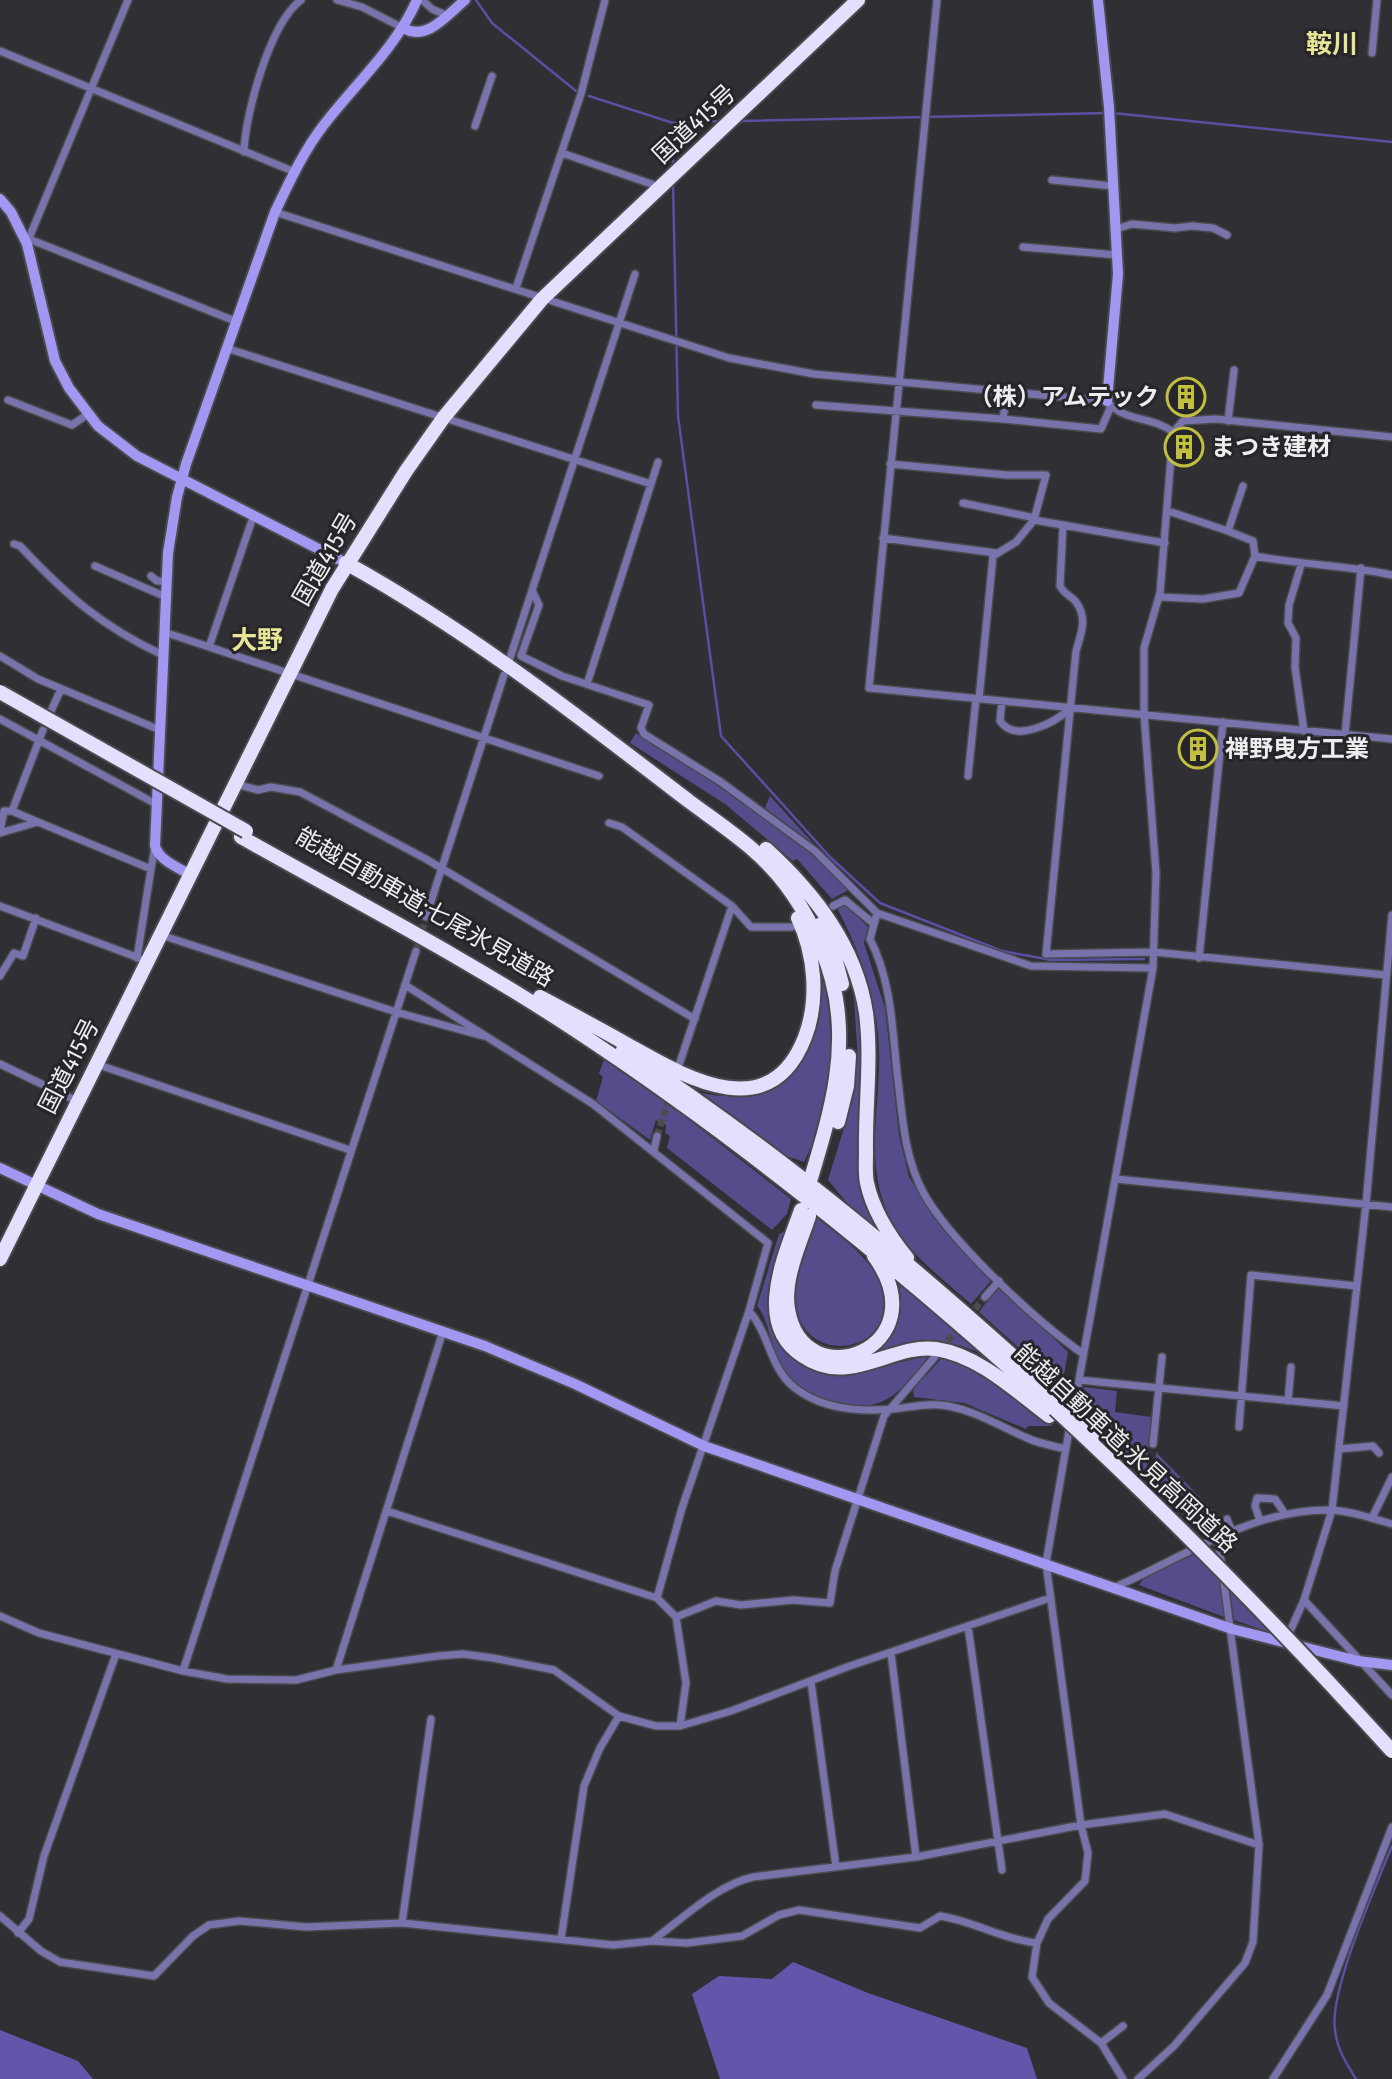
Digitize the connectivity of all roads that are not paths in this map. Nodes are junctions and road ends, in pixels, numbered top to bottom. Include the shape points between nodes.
1 (128, 0) edge
2 (301, 0) edge
3 (337, 0) edge
4 (417, 0) edge
5 (422, 0) edge
6 (605, 0) edge
7 (858, 0) edge
8 (937, 0) edge
9 (1098, 0) edge
10 (1377, 0) edge
11 (463, 1) edge
12 (446, 15) junction
13 (403, 28) junction
14 (0, 51) edge
15 (1372, 53) dead end
16 (492, 76) dead end
17 (91, 90) junction
18 (475, 125) dead end
19 (244, 152) junction
20 (562, 153) junction
21 (295, 172) junction
22 (1052, 180) dead end
23 (1113, 186) junction
24 (660, 187) junction
25 (0, 199) edge
26 (275, 212) junction
27 (1116, 229) junction
28 (1227, 235) dead end
29 (28, 242) junction
30 (1023, 247) dead end
31 (1117, 255) junction
32 (635, 274) dead end
33 (516, 288) junction
34 (542, 299) junction
35 (235, 321) junction
36 (620, 325) junction
37 (226, 348) junction
38 (1234, 370) dead end
39 (899, 381) junction
40 (1007, 391) junction
41 (8, 400) dead end
42 (1109, 403) junction
43 (816, 405) dead end
44 (896, 410) junction
45 (88, 414) junction
46 (444, 417) junction
47 (1003, 419) junction
48 (1228, 421) junction
49 (1173, 432) junction
50 (1392, 437) edge
51 (574, 458) junction
52 (658, 462) dead end
53 (890, 464) junction
54 (181, 479) junction
55 (651, 484) junction
56 (1243, 486) dead end
57 (963, 503) dead end
58 (1168, 511) junction
59 (253, 517) junction
60 (1035, 519) junction
61 (1063, 525) junction
62 (1228, 531) junction
63 (883, 538) junction
64 (1165, 543) junction
65 (14, 544) dead end
66 (997, 553) junction
67 (1255, 556) junction
68 (346, 564) junction
69 (1301, 565) junction
70 (95, 566) dead end
71 (1361, 568) junction
72 (1392, 575) edge
73 (151, 576) dead end
74 (167, 581) junction
75 (532, 590) junction
76 (166, 597) junction
77 (1159, 597) junction
78 (164, 632) junction
79 (209, 647) junction
80 (163, 655) junction
81 (0, 656) edge
82 (509, 661) dead end
83 (289, 674) junction
84 (504, 675) dead end
85 (587, 684) junction
86 (61, 689) junction
87 (0, 692) edge
88 (977, 699) junction
89 (0, 700) edge
90 (1002, 701) junction
91 (1070, 708) junction
92 (51, 711) dead end
93 (1144, 714) junction
94 (0, 719) edge
95 (1223, 722) junction
96 (43, 730) dead end
97 (160, 730) junction
98 (1304, 731) junction
99 (1345, 735) junction
100 (485, 737) junction
101 (1392, 739) edge
102 (39, 740) junction
103 (599, 776) dead end
104 (968, 776) dead end
105 (235, 784) junction
106 (156, 804) junction
107 (5, 811) edge
108 (38, 822) junction
109 (609, 822) dead end
110 (0, 832) edge
111 (244, 834) junction
112 (155, 846) junction
113 (767, 856) junction
114 (151, 869) junction
115 (442, 870) junction
116 (189, 874) junction
117 (0, 906) edge
118 (732, 906) junction
119 (834, 906) dead end
120 (877, 913) junction
121 (1392, 915) edge
122 (426, 917) tunnel mouth
123 (36, 918) junction
124 (874, 924) junction
125 (792, 927) dead end
126 (160, 935) junction
127 (416, 951) tunnel mouth
128 (1154, 952) junction
129 (1199, 957) junction
130 (142, 960) junction
131 (1153, 968) junction
132 (1386, 975) junction
133 (0, 976) edge
134 (405, 985) junction
135 (540, 998) junction
136 (396, 1012) junction
137 (695, 1019) junction
138 (486, 1036) junction
139 (0, 1064) edge
140 (96, 1064) junction
141 (680, 1065) dead end
142 (77, 1101) junction
143 (657, 1136) tunnel mouth
144 (350, 1150) junction
145 (654, 1150) junction
146 (0, 1168) edge
147 (1116, 1179) junction
148 (36, 1185) junction
149 (810, 1196) junction
150 (1366, 1204) junction
151 (1392, 1207) edge
152 (860, 1240) junction
153 (4, 1242) edge
154 (0, 1259) edge
155 (999, 1281) junction
156 (1357, 1286) junction
157 (307, 1287) junction
158 (946, 1295) junction
159 (985, 1297) tunnel mouth
160 (749, 1311) junction
161 (443, 1331) junction
162 (1083, 1353) junction
163 (1162, 1357) dead end
164 (934, 1358) tunnel mouth
165 (1291, 1367) dead end
166 (1079, 1380) junction
167 (1159, 1388) junction
168 (1241, 1396) junction
169 (1288, 1401) junction
170 (1344, 1406) junction
171 (1055, 1408) junction
172 (890, 1409) junction
173 (1239, 1427) dead end
174 (1153, 1444) dead end
175 (704, 1446) junction
176 (1066, 1449) junction
177 (1339, 1449) junction
178 (1379, 1453) dead end
179 (1392, 1477) edge
180 (858, 1499) junction
181 (1332, 1510) junction
182 (387, 1511) junction
183 (1285, 1514) junction
184 (1372, 1518) junction
185 (1227, 1519) dead end
186 (1260, 1521) junction
187 (1392, 1524) edge
188 (1232, 1532) junction
189 (1218, 1538) junction
190 (1046, 1563) junction
191 (1115, 1587) junction
192 (657, 1598) junction
193 (1050, 1598) junction
194 (1304, 1600) junction
195 (0, 1616) edge
196 (676, 1617) junction
197 (968, 1626) junction
198 (1232, 1629) junction
199 (1285, 1643) junction
200 (891, 1653) junction
201 (116, 1654) junction
202 (1365, 1662) junction
203 (1392, 1665) edge
204 (336, 1670) junction
205 (183, 1671) junction
206 (811, 1682) junction
207 (1392, 1695) edge
208 (619, 1716) junction
209 (431, 1719) dead end
210 (680, 1726) junction
211 (1392, 1740) edge
212 (1392, 1751) edge
213 (1081, 1825) junction
214 (1392, 1827) edge
215 (997, 1841) junction
216 (1259, 1845) junction
217 (916, 1857) junction
218 (836, 1867) junction
219 (1002, 1870) dead end
220 (0, 1916) edge
221 (402, 1923) junction
222 (18, 1933) junction
223 (561, 1939) junction
224 (652, 1941) junction
225 (1037, 1943) junction
226 (1124, 2026) dead end
227 (1101, 2043) junction
228 (1123, 2079) edge
229 (1138, 2079) edge
230 (1273, 2079) edge

1 - 17 street
2 - 19 street via 293,6 266,57 251,104
3 - 13 street
4 - 13 street
5 - 12 street
6 - 20 street
7 - 24 highway, 国道415号
8 - 39 street
9 - 23 street
10 - 15 street
11 - 12 street
12 - 13 street via 424,33
13 - 21 street via 321,129
14 - 17 street
16 - 18 street
17 - 19 street
17 - 29 street
19 - 21 street
20 - 24 street
20 - 33 street
21 - 26 street
22 - 23 street
23 - 27 street
24 - 34 highway, 国道415号
25 - 29 street
26 - 33 street
26 - 35 street
27 - 28 street via 1132,224 1192,226
27 - 31 street
29 - 35 street
29 - 45 street via 55,361
30 - 31 street
31 - 42 street
32 - 36 street
33 - 34 street
34 - 36 street
34 - 46 highway, 国道415号
35 - 37 street
36 - 39 street via 729,358 814,374
36 - 51 street
37 - 46 street
37 - 54 street
38 - 48 street
39 - 40 street
39 - 44 street
40 - 42 street
40 - 47 street
41 - 45 street via 72,425
42 - 47 street via 1101,429
42 - 49 street via 1116,413
43 - 44 street
44 - 47 street
44 - 53 street
45 - 54 street via 137,456
46 - 51 street
46 - 68 highway, 国道415号
48 - 49 street via 1183,421
48 - 50 street
49 - 58 street
51 - 55 street
51 - 75 street
52 - 55 street
53 - 60 street via 1046,475
53 - 63 street
54 - 59 street
54 - 74 street
55 - 85 street
56 - 62 street
57 - 60 street
58 - 62 street
58 - 64 street
59 - 68 street
59 - 79 street
60 - 61 street
60 - 66 street via 1016,542
61 - 64 street
61 - 91 street via 1060,586 1075,600 1084,618
62 - 67 street via 1253,541
63 - 66 street
63 - 88 street via 869,688
64 - 77 street
65 - 80 street via 75,603
66 - 88 street via 993,556
67 - 69 street
67 - 77 street via 1239,593
68 - 83 highway, 国道415号
68 - 113 highway via 474,641
69 - 71 street
69 - 98 street via 1288,623 1296,638
70 - 76 street
71 - 72 street
71 - 99 street
73 - 74 street
74 - 76 street
75 - 82 street
75 - 85 street via 539,605 521,656
76 - 78 street
77 - 93 street via 1144,648
78 - 79 street
78 - 80 street
79 - 83 street
80 - 97 street
81 - 86 street
83 - 100 street
83 - 105 highway, 国道415号
84 - 100 street
85 - 120 street via 649,705 641,728 644,734 815,851
86 - 92 street
86 - 97 street
87 - 111 highway, 能越自動車道;七尾氷見道路, bridge
88 - 90 street
88 - 104 street
89 - 111 highway, 能越自動車道;七尾氷見道路
90 - 91 street
90 - 91 street via 1000,721 1011,728 1044,727
91 - 93 street
91 - 128 street via 1046,954
93 - 95 street
93 - 128 street via 1156,873
94 - 102 street
95 - 98 street
95 - 129 street
96 - 102 street
97 - 106 street
98 - 99 street
99 - 101 street
100 - 103 street
100 - 115 street
102 - 106 street
102 - 107 street
105 - 115 street via 300,792
105 - 116 highway, 国道415号
106 - 112 street
107 - 108 street
107 - 110 street
108 - 110 street
108 - 114 street
109 - 118 street
111 - 135 highway, 能越自動車道;七尾氷見道路
111 - 149 highway, 能越自動車道;七尾氷見道路 via 572,1028
112 - 114 street
112 - 116 street
113 - 135 highway via 802,926 811,957 809,1027 801,1048 780,1074 733,1089 698,1082
113 - 149 highway via 809,922 837,1004 839,1064
113 - 158 highway via 803,883 849,958 865,1011 868,1044 867,1183 889,1233 906,1257
114 - 130 street
115 - 122 street
115 - 137 street
116 - 126 highway, 国道415号
117 - 123 street
118 - 125 street via 751,927
118 - 137 street
119 - 124 street via 845,900
120 - 124 street
120 - 131 street via 1031,966
121 - 132 street
123 - 130 street
123 - 133 street via 23,956 14,953
124 - 155 street via 870,939 890,1002 906,1148 923,1192
126 - 130 highway, 国道415号
126 - 136 street
127 - 134 street
128 - 129 street
128 - 131 street
129 - 132 street
130 - 140 highway, 国道415号
131 - 147 street
132 - 150 street
134 - 136 street
134 - 138 street
135 - 149 highway, 能越自動車道;七尾氷見道路 via 666,1080
136 - 138 street
136 - 144 street
137 - 141 street
138 - 145 street via 593,1104
139 - 142 street
140 - 142 highway, 国道415号
140 - 144 street
142 - 148 highway, 国道415号
143 - 145 street
144 - 157 street
145 - 160 street via 768,1243
146 - 148 street
147 - 150 street
147 - 162 street
148 - 153 highway, 国道415号
148 - 157 street via 99,1214
149 - 152 highway, 能越自動車道;氷見高岡道路
149 - 152 highway via 789,1278 788,1308 801,1339 830,1356 851,1357 867,1351 885,1333 893,1308 884,1270
149 - 158 highway, 能越自動車道;氷見高岡道路
149 - 171 highway via 782,1264 776,1302 784,1337 795,1352 835,1368 934,1349 957,1354
150 - 151 street
150 - 156 street
152 - 171 highway, 能越自動車道;氷見高岡道路
153 - 154 highway, 国道415号
155 - 159 street
155 - 162 street
156 - 168 street via 1251,1275
156 - 170 street
157 - 161 street
157 - 205 street
158 - 171 highway, 能越自動車道;氷見高岡道路
160 - 172 street via 774,1363 807,1397 838,1408
160 - 175 street
161 - 175 street via 576,1384
161 - 182 street
162 - 166 street
163 - 167 street
164 - 172 street
165 - 169 street
166 - 167 street
166 - 176 street
167 - 168 street
167 - 174 street
168 - 169 street
168 - 173 street
169 - 170 street
170 - 177 street
171 - 211 highway, 能越自動車道;氷見高岡道路, bridge via 1278,1616
171 - 212 highway, 能越自動車道;氷見高岡道路, bridge via 1302,1652
172 - 176 street via 939,1405 959,1409 1026,1438
172 - 180 street
175 - 180 street
175 - 192 street
176 - 190 street
177 - 178 street via 1373,1446
177 - 181 street
179 - 184 street
180 - 190 street
180 - 196 street via 830,1603 793,1600 741,1605 716,1601
181 - 183 street
181 - 184 street
181 - 194 street
182 - 192 street
182 - 204 street
183 - 186 street
183 - 186 street via 1275,1499 1256,1498
184 - 187 street
185 - 188 street
186 - 188 street
188 - 189 street
189 - 191 street
189 - 198 street
190 - 191 street
190 - 193 street
191 - 198 street
192 - 196 street
193 - 197 street
193 - 213 street
194 - 199 street
194 - 202 street
195 - 201 street via 39,1633
196 - 210 street via 686,1683
197 - 200 street
197 - 215 street
198 - 199 street
198 - 216 street
199 - 202 street
200 - 206 street
200 - 217 street
201 - 205 street
201 - 222 street via 44,1856 29,1919
202 - 203 street
202 - 207 street
204 - 205 street via 296,1680 253,1681
204 - 208 street via 438,1656 493,1658 554,1670
206 - 210 street
206 - 218 street
208 - 210 street via 656,1726
208 - 223 street via 584,1786
209 - 221 street
213 - 215 street
213 - 216 street via 1165,1814
213 - 225 street via 1088,1853 1085,1881 1048,1919
214 - 230 street via 1327,1996
215 - 217 street
215 - 219 street
216 - 229 street via 1257,1910 1245,1963 1174,2046
217 - 218 street
218 - 224 street via 743,1879
220 - 222 street
221 - 222 street via 306,1927 239,1921 209,1925 154,1976 60,1962
221 - 223 street
223 - 224 street via 613,1945
224 - 225 street via 687,1943 742,1936 779,1914 799,1910 920,1928 940,1916 950,1917 1016,1941
225 - 227 street via 1032,1978 1049,2003
226 - 227 street
227 - 228 street

